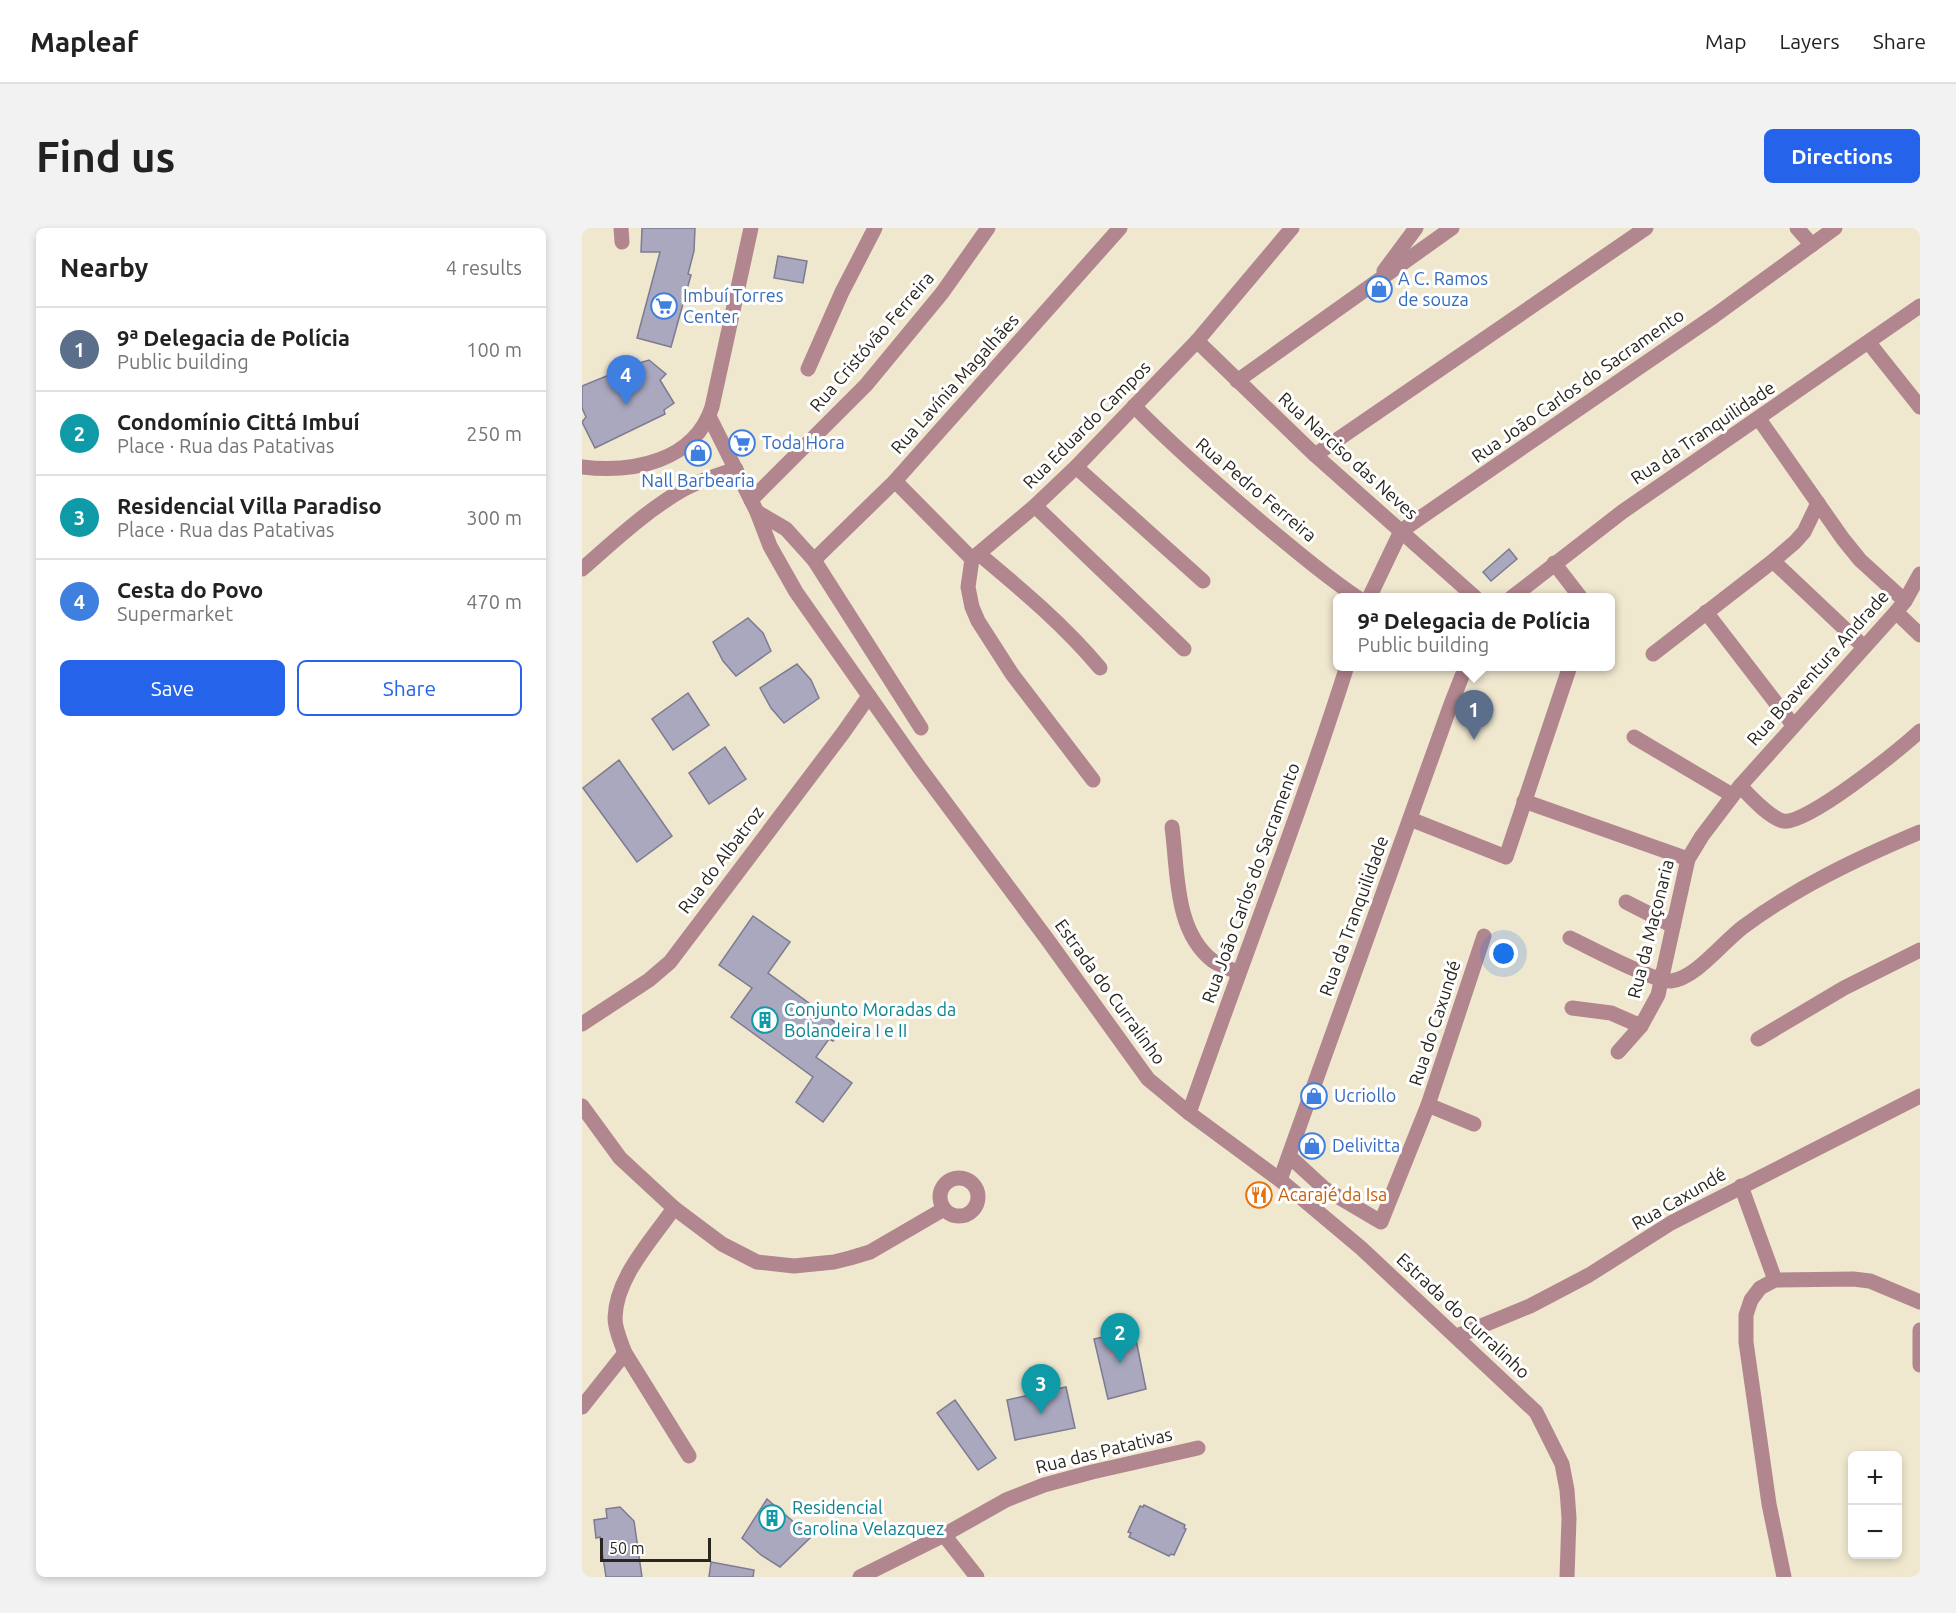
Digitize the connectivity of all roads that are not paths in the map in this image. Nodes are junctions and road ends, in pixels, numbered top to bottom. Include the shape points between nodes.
1 (751, 228) edge
2 (875, 228) edge
3 (988, 228) edge
4 (1120, 228) edge
5 (1292, 228) edge
6 (1416, 228) edge
7 (1452, 228) edge
8 (1646, 228) edge
9 (1797, 228) edge
10 (1835, 228) edge
11 (1812, 245) junction
12 (1376, 282) junction
13 (1920, 306) edge
14 (1197, 341) junction
15 (1869, 343) junction
16 (808, 369) dead end
17 (1238, 381) junction
18 (1134, 406) junction
19 (1920, 407) edge
20 (709, 416) junction
21 (1759, 419) junction
22 (1315, 455) junction
23 (582, 467) edge
24 (1076, 467) junction
25 (736, 469) junction
26 (895, 481) junction
27 (1818, 503) junction
28 (754, 506) junction
29 (1035, 506) junction
30 (1401, 531) junction
31 (975, 556) junction
32 (814, 560) junction
33 (1773, 561) junction
34 (1554, 563) junction
35 (582, 569) edge
36 (1920, 574) edge
37 (1203, 581) dead end
38 (1353, 593) edge
39 (1371, 593) edge
40 (1471, 593) edge
41 (1515, 593) edge
42 (1578, 593) edge
43 (1900, 607) junction
44 (1706, 612) junction
45 (1920, 635) edge
46 (1864, 647) junction
47 (1184, 649) dead end
48 (1653, 654) dead end
49 (1100, 668) dead end
50 (1345, 671) edge
51 (1464, 671) edge
52 (1568, 671) edge
53 (869, 696) junction
54 (1792, 726) junction
55 (921, 728) dead end
56 (1920, 731) edge
57 (1634, 737) dead end
58 (1093, 780) dead end
59 (1736, 790) junction
60 (1524, 801) junction
61 (1410, 819) junction
62 (1172, 827) dead end
63 (1920, 832) edge
64 (1688, 860) junction
65 (1626, 902) dead end
66 (1673, 926) junction
67 (1484, 936) dead end
68 (1570, 938) dead end
69 (1920, 950) edge
70 (1239, 972) junction
71 (1662, 981) junction
72 (1572, 1008) dead end
73 (582, 1024) edge
74 (1641, 1026) junction
75 (1758, 1039) dead end
76 (1618, 1052) dead end
77 (1920, 1096) edge
78 (582, 1106) edge
79 (1428, 1106) junction
80 (1189, 1113) junction
81 (1474, 1124) dead end
82 (1289, 1156) junction
83 (1280, 1180) junction
84 (1741, 1186) junction
85 (674, 1208) junction
86 (944, 1209) dead end
87 (1775, 1280) junction
88 (1920, 1302) edge
89 (1920, 1330) edge
90 (1457, 1336) junction
91 (626, 1353) junction
92 (1920, 1365) edge
93 (582, 1407) edge
94 (1198, 1448) dead end
95 (689, 1456) dead end
96 (944, 1535) junction
97 (860, 1577) edge
98 (977, 1577) edge
99 (1567, 1577) edge
100 (1784, 1577) edge

1 - 20 street
2 - 16 street
3 - 28 street, Rua Cristóvão Ferreira via 942,293 866,385
4 - 26 street, Rua Lavínia Magalhães
5 - 14 street, Rua Eduardo Campos
6 - 12 street
7 - 12 street
8 - 22 street
9 - 11 street
10 - 11 street, Rua João Carlos do Sacramento
11 - 30 street, Rua João Carlos do Sacramento
12 - 17 street
13 - 15 street, Rua da Tranquilidade
14 - 17 street, Rua Narciso das Neves
14 - 18 street, Rua Eduardo Campos
15 - 19 street
15 - 21 street, Rua da Tranquilidade
17 - 22 street, Rua Narciso das Neves
18 - 24 street, Rua Eduardo Campos
18 - 38 street, Rua Pedro Ferreira via 1186,458 1282,540
20 - 23 street via 696,436 652,464 612,469
20 - 25 street, Estrada do Curralinho
21 - 27 street
21 - 34 street, Rua da Tranquilidade
22 - 30 street, Rua Narciso das Neves
24 - 29 street, Rua Eduardo Campos
24 - 37 street
25 - 28 street, Estrada do Curralinho
25 - 35 street via 682,490
26 - 31 street
26 - 32 street, Rua Lavínia Magalhães
27 - 33 street via 1804,532
27 - 43 street
28 - 32 street via 786,529
28 - 53 street, Estrada do Curralinho via 783,569
29 - 31 street, Rua Eduardo Campos
29 - 47 street
30 - 39 street, Rua João Carlos do Sacramento
30 - 40 street, Rua Narciso das Neves
31 - 49 street via 1046,611
31 - 58 street via 968,587 978,621 1012,674
32 - 55 street
33 - 44 street
33 - 46 street
34 - 41 street, Rua da Tranquilidade
34 - 42 street
36 - 43 street, Rua Boaventura Andrade
43 - 45 street
43 - 46 street, Rua Boaventura Andrade
44 - 48 street
44 - 54 street
46 - 54 street, Rua Boaventura Andrade
50 - 70 street, Rua João Carlos do Sacramento via 1298,817
51 - 61 street, Rua da Tranquilidade
52 - 60 street
53 - 73 street, Rua do Albatroz via 670,962
53 - 80 street, Estrada do Curralinho via 1148,1079
54 - 59 street, Rua Boaventura Andrade
56 - 59 street via 1828,801 1793,820 1783,821
57 - 59 street
59 - 64 street, Rua da Maçonaria
60 - 61 street via 1506,857
60 - 64 street
61 - 82 street, Rua da Tranquilidade
62 - 70 street via 1178,887 1191,933 1215,962
63 - 71 street via 1812,883 1726,940 1690,975
64 - 66 street, Rua da Maçonaria
65 - 66 street
66 - 71 street, Rua da Maçonaria
67 - 79 street, Rua do Caxundé
68 - 71 street
69 - 75 street via 1844,988
70 - 80 street, Rua João Carlos do Sacramento
71 - 74 street, Rua da Maçonaria
72 - 74 street via 1611,1013
74 - 76 street, Rua da Maçonaria
77 - 84 street, Rua Caxundé
78 - 85 street via 620,1158
79 - 81 street
79 - 82 street, Rua do Caxundé via 1381,1222 1326,1189
80 - 83 street, Estrada do Curralinho
82 - 83 street, Rua da Tranquilidade
83 - 90 street, Estrada do Curralinho
84 - 87 street
84 - 90 street, Rua Caxundé via 1671,1223 1589,1275 1530,1306
85 - 86 street via 741,1255 757,1262 794,1266 834,1262 870,1252
85 - 91 street via 634,1265 618,1299 615,1318
87 - 88 street via 1870,1281
87 - 100 street via 1760,1288 1751,1300 1746,1315 1746,1342 1769,1504
89 - 92 street
90 - 99 street, Estrada do Curralinho via 1536,1412 1562,1464 1568,1490
91 - 93 street
91 - 95 street
94 - 96 street, Rua das Patativas via 1044,1485 1006,1500
96 - 97 street, Rua das Patativas
96 - 98 street

